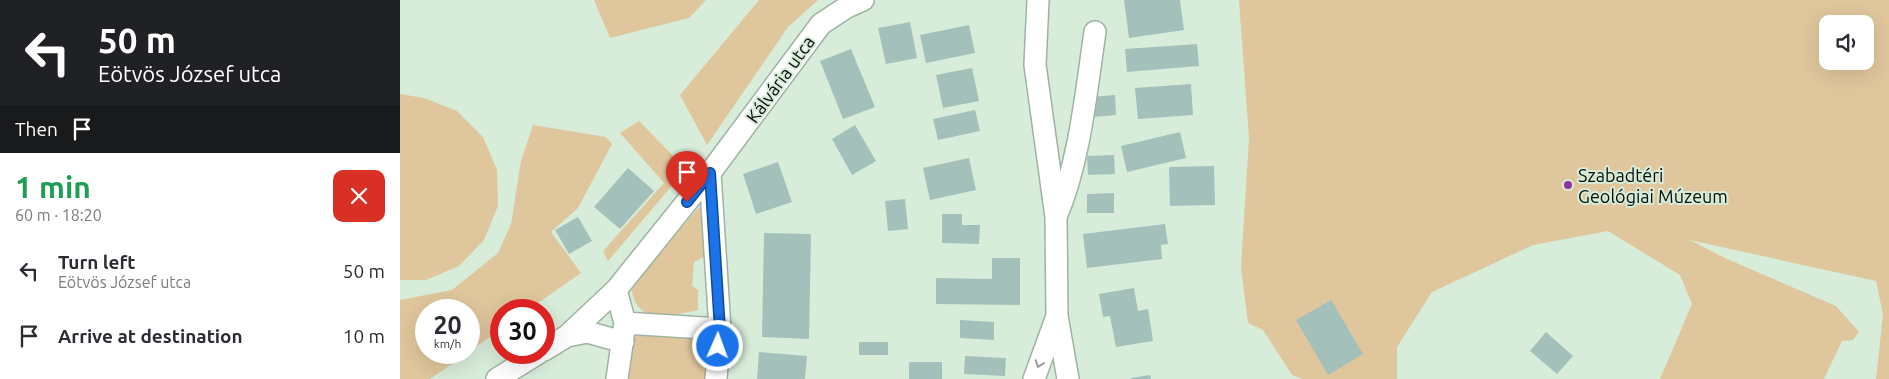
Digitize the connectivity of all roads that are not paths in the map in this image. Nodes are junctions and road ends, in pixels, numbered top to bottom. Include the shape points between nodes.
1 (863, 0) edge
2 (1038, 0) edge
3 (1095, 32) dead end
4 (710, 173) junction
5 (1056, 217) junction
6 (616, 290) junction
7 (1057, 316) junction
8 (720, 330) junction
9 (624, 332) junction
10 (567, 336) junction
11 (555, 343) edge
12 (521, 364) edge
13 (497, 379) edge
14 (617, 379) edge
15 (716, 379) edge
16 (1034, 379) edge
17 (1068, 379) edge

1 - 4 street, Kálvária utca via 847,6 820,24
2 - 5 street via 1035,66
3 - 5 street via 1067,192
4 - 6 street, Kálvária utca
4 - 8 street
5 - 7 street
6 - 9 street
6 - 10 street, Kálvária utca
7 -> 16 street
7 - 17 street
8 - 9 street
8 - 15 street
9 - 10 street via 588,332
9 - 14 street
10 - 11 street
12 - 13 street

